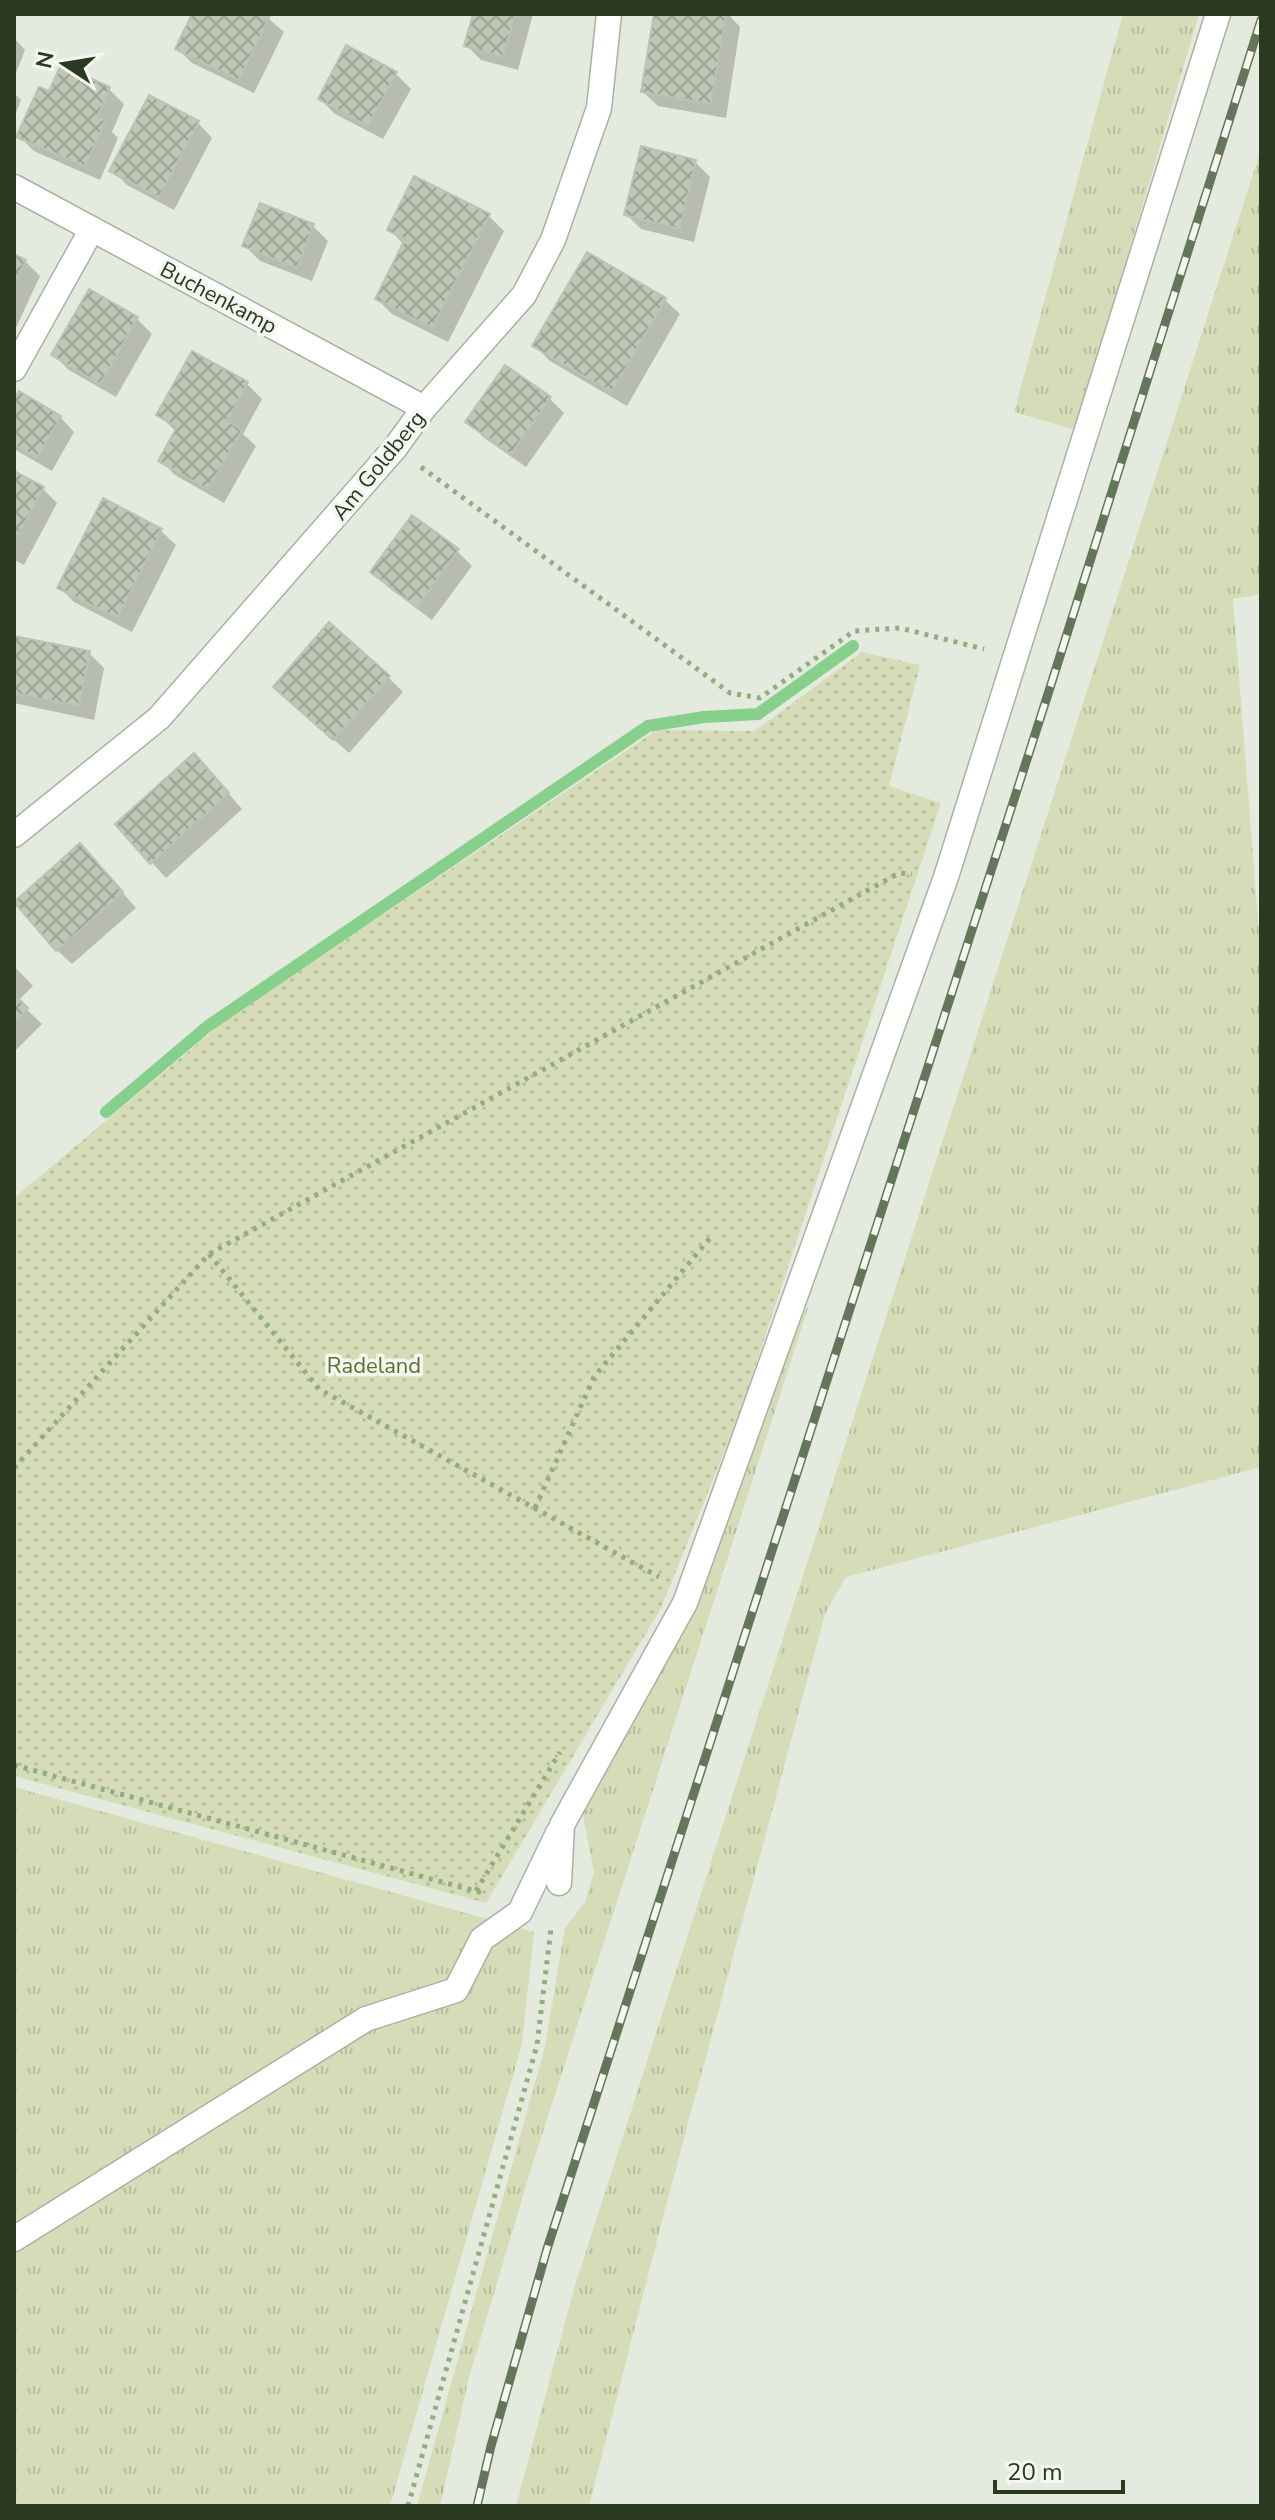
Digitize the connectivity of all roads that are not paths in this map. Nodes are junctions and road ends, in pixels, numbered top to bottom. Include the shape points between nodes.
1 (609, 14) edge
2 (1218, 14) edge
3 (14, 187) edge
4 (92, 229) junction
5 (14, 369) edge
6 (424, 408) junction
7 (14, 835) edge
8 (562, 1825) junction
9 (559, 1883) road end
10 (14, 2239) edge

1 - 6 street, Am Goldberg via 599,108 553,240 524,295
2 - 8 street via 946,877 685,1603
3 - 4 street, Buchenkamp
4 - 5 street
4 - 6 street, Buchenkamp
6 - 7 street, Am Goldberg via 159,718
8 - 9 street
8 - 10 street via 520,1912 482,1939 456,1990 366,2019

